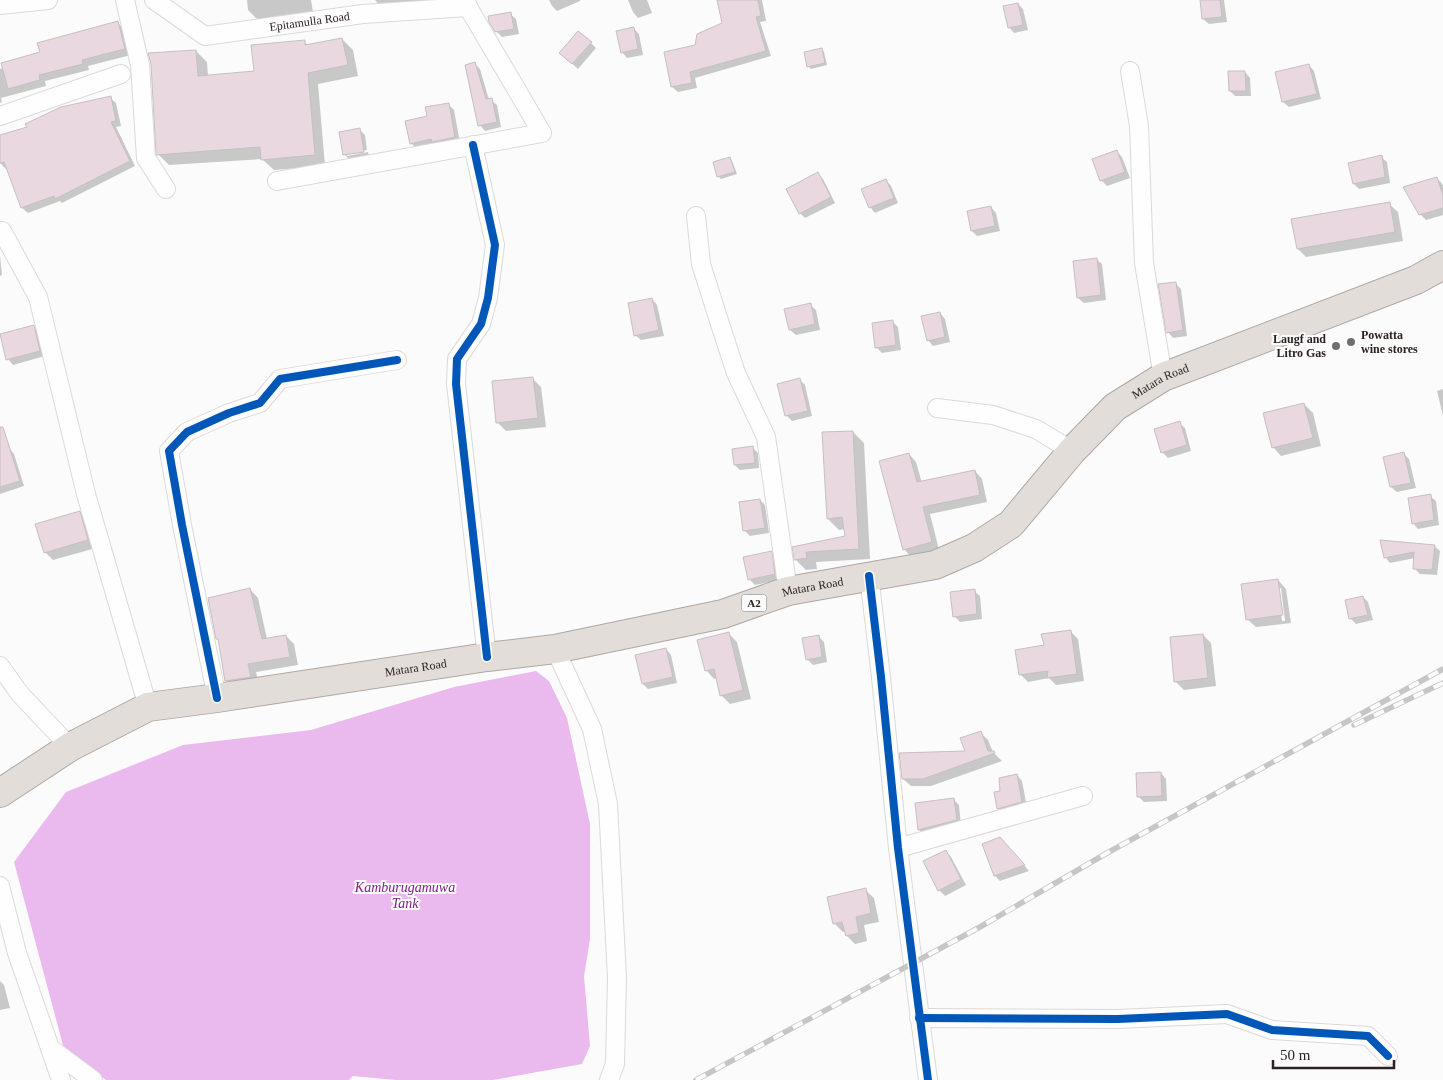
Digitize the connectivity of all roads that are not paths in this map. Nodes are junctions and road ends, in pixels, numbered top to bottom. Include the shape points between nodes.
1 (48, 0) edge
2 (125, 0) edge
3 (154, 0) edge
4 (467, 3) edge
5 (0, 5) edge
6 (1130, 71) dead end
7 (121, 74) dead end
8 (0, 116) edge
9 (473, 145) junction
10 (277, 181) dead end
11 (166, 189) dead end
12 (696, 216) dead end
13 (1, 233) edge
14 (1443, 265) edge
15 (397, 360) dead end
16 (1163, 377) junction
17 (937, 408) dead end
18 (1072, 451) junction
19 (869, 576) junction
20 (788, 591) junction
21 (555, 649) junction
22 (487, 657) junction
23 (0, 666) edge
24 (217, 698) junction
25 (148, 707) junction
26 (70, 747) junction
27 (0, 793) edge
28 (1083, 796) dead end
29 (898, 848) junction
30 (0, 886) edge
31 (919, 1018) junction
32 (50, 1048) junction
33 (1388, 1056) dead end
34 (61, 1080) edge
35 (93, 1080) edge
36 (609, 1080) edge
37 (928, 1080) edge

1 - 5 street
2 - 11 street via 140,65 146,158
3 - 4 street, Epitamulla Road via 205,36
4 - 9 street via 542,133
6 - 16 street via 1139,126 1144,263
7 - 8 street
9 - 10 street
9 - 22 street via 495,245 481,324 457,359 456,384
12 - 20 street via 701,264 725,340 736,373 766,437
13 - 25 street via 38,297 86,494
14 - 16 highway, Matara Road / A2 via 1416,280
15 - 24 street via 280,379 260,402 188,432 170,451
16 - 18 highway, Matara Road / A2 via 1115,407
17 - 18 street via 993,414 1036,429
18 - 19 highway, Matara Road / A2 via 1012,524 974,548 935,565
19 - 20 highway, Matara Road / A2
19 - 29 street
20 - 21 highway, Matara Road / A2 via 723,614
21 - 22 highway, Matara Road / A2
21 - 36 street via 592,729 608,804 617,978 615,1064
22 - 24 highway, Matara Road / A2
23 - 26 street via 20,694
24 - 25 highway, Matara Road / A2
25 - 26 highway, Matara Road / A2
26 - 27 highway, Matara Road / A2
28 - 29 street
29 - 31 street
30 - 32 street via 17,953
31 - 33 street via 1118,1019 1227,1014 1272,1030 1368,1036
31 - 37 street
32 - 34 street
32 - 35 street

